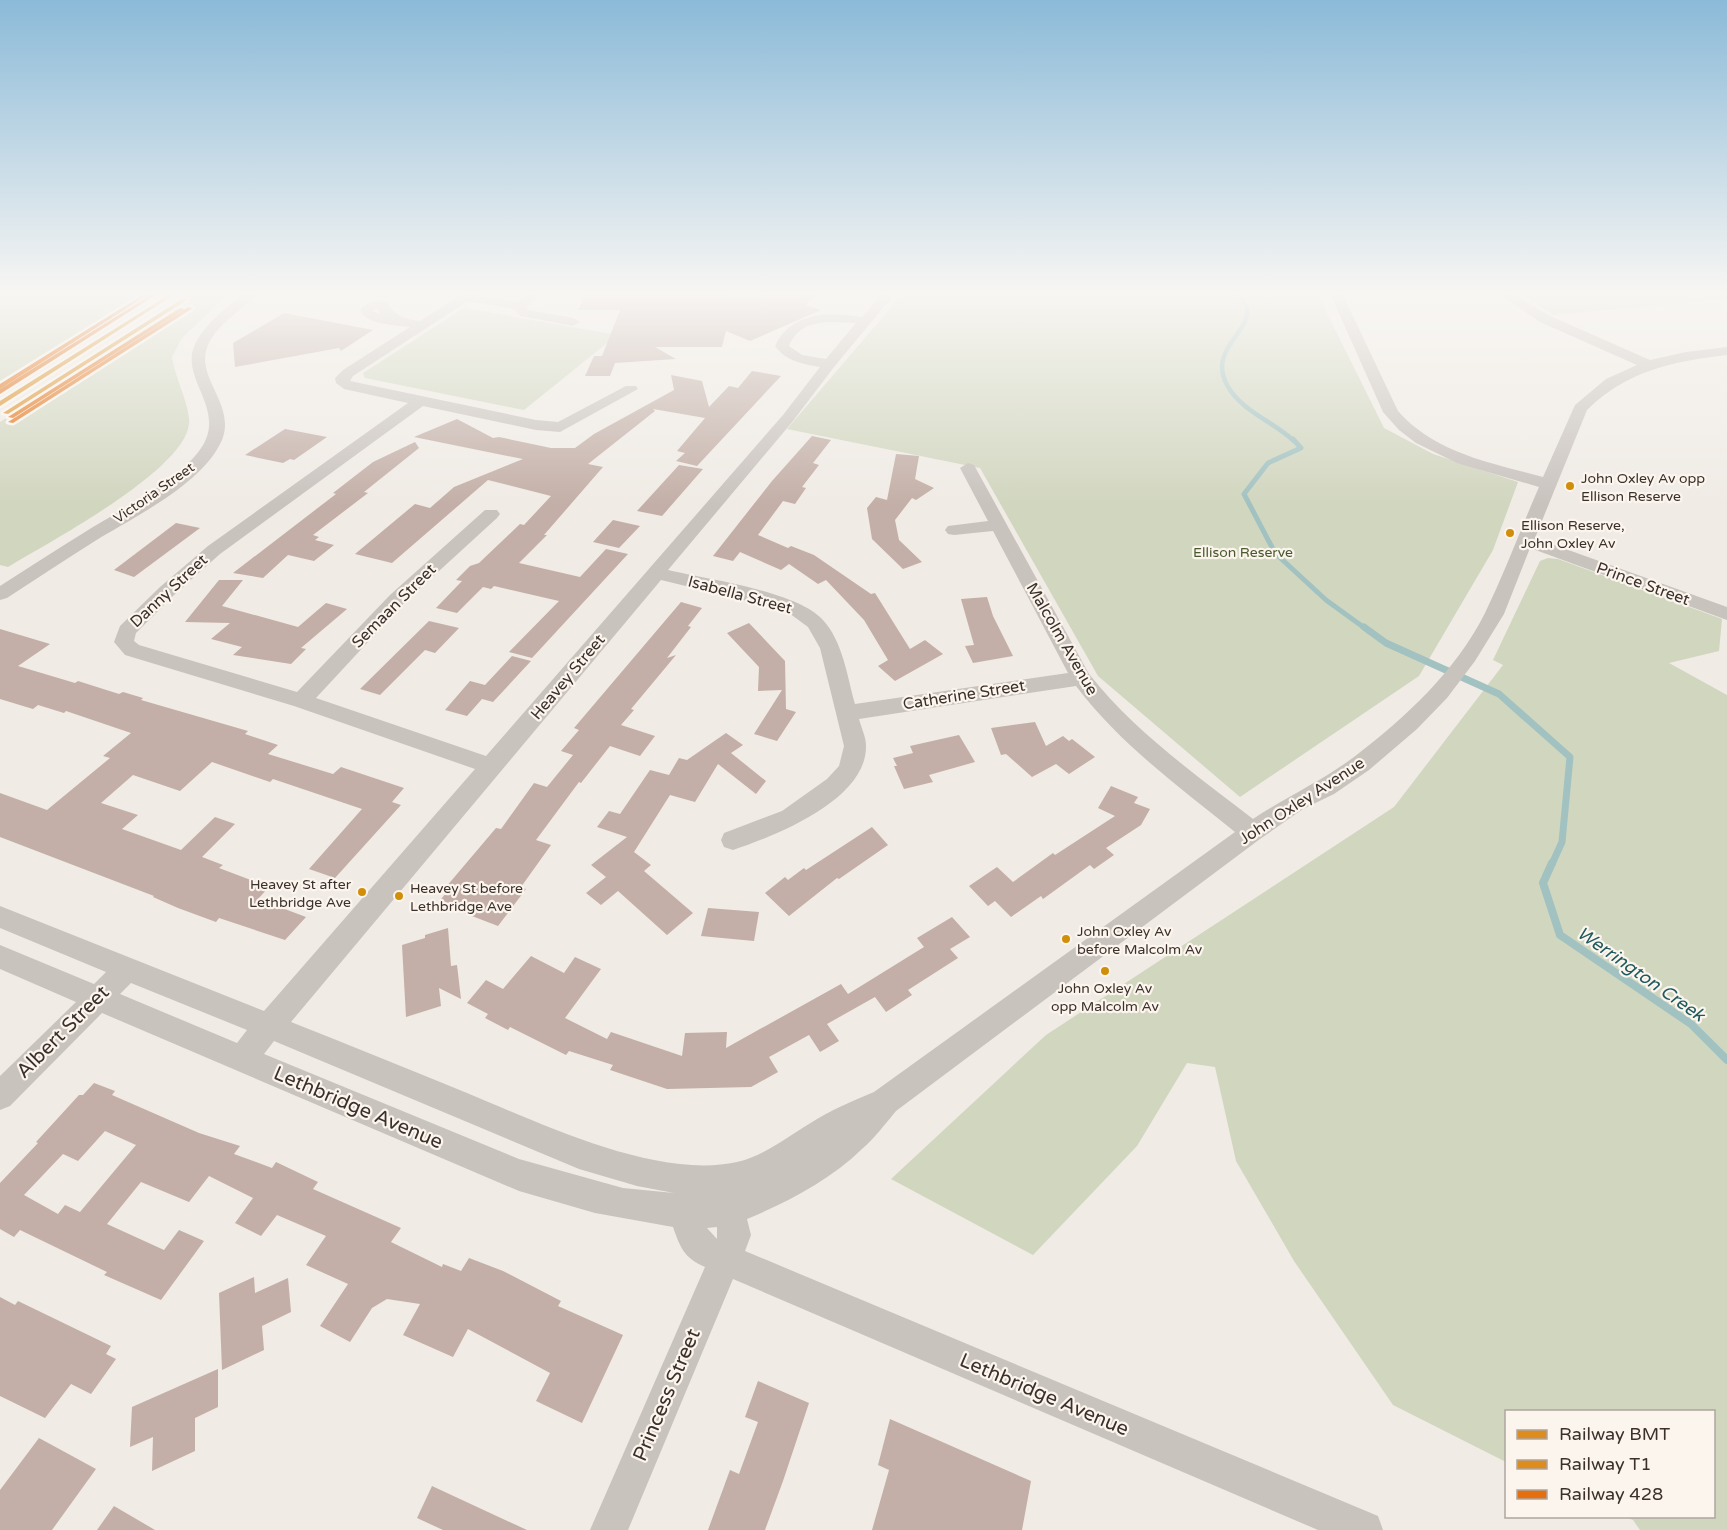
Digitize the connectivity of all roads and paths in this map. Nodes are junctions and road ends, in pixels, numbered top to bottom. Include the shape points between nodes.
1 (199, 362) edge
2 (363, 362) edge
3 (820, 362) edge
4 (1368, 362) edge
5 (1643, 362) edge
6 (1660, 362) edge
7 (829, 364) joint
8 (1649, 365) junction
9 (631, 389) dead end
10 (420, 401) junction
11 (968, 468) dead end
12 (1548, 484) junction
13 (491, 514) dead end
14 (998, 525) junction
15 (954, 530) dead end
16 (1525, 540) junction
17 (656, 573) junction
18 (0, 594) edge
19 (1727, 614) edge
20 (1081, 678) junction
21 (301, 701) junction
22 (848, 713) junction
23 (492, 766) junction
24 (1252, 832) junction
25 (733, 840) dead end
26 (0, 917) edge
27 (0, 957) edge
28 (127, 969) junction
29 (98, 997) junction
30 (270, 1026) junction
31 (241, 1059) junction
32 (0, 1096) edge
33 (691, 1179) junction
34 (726, 1195) junction
35 (685, 1212) junction
36 (725, 1260) junction
37 (609, 1530) edge
38 (1364, 1530) edge

1 - 18 street, Victoria Street via 218,414 215,436 204,456 156,495
2 - 10 street via 342,381 349,386
3 - 7 street
4 - 12 street via 1391,412 1402,426 1424,441 1455,456
5 - 8 street
6 - 8 street, John Oxley Avenue
7 - 17 street, Heavey Street
8 - 12 street, John Oxley Avenue via 1610,382 1580,408
9 - 10 street via 560,426 536,425
10 - 21 street, Danny Street via 214,550 127,631 124,642 132,650
11 - 14 street, Malcolm Avenue
12 - 16 street, John Oxley Avenue
13 - 21 street, Semaan Street via 397,599
14 - 15 street
14 - 20 street, Malcolm Avenue
16 - 19 street, Prince Street
16 - 24 street, John Oxley Avenue via 1494,614 1440,693 1361,764
17 - 22 street, Isabella Street via 774,601 806,615 826,639
17 - 23 street, Heavey Street
20 - 22 street, Catherine Street
20 - 24 street, Malcolm Avenue via 1124,728
21 - 23 street, Danny Street
22 - 25 street, Isabella Street via 855,746 843,777 780,823
23 - 30 street, Heavey Street
24 - 34 street, John Oxley Avenue via 886,1101 851,1139 807,1170 764,1196
26 - 28 street
27 - 29 street, Lethbridge Avenue
28 - 29 street, Albert Street
28 - 30 street
29 - 31 street, Lethbridge Avenue
29 - 32 street, Albert Street
30 - 31 street, Heavey Street
30 - 33 street via 553,1143 628,1169
31 - 35 street, Lethbridge Avenue via 519,1175 597,1198
33 - 34 street
33 - 35 street
34 - 35 street, Lethbridge Avenue
34 - 36 street, Princess Street via 735,1235
35 - 36 street via 690,1234 702,1249
36 - 37 street, Princess Street
36 - 38 street, Lethbridge Avenue

